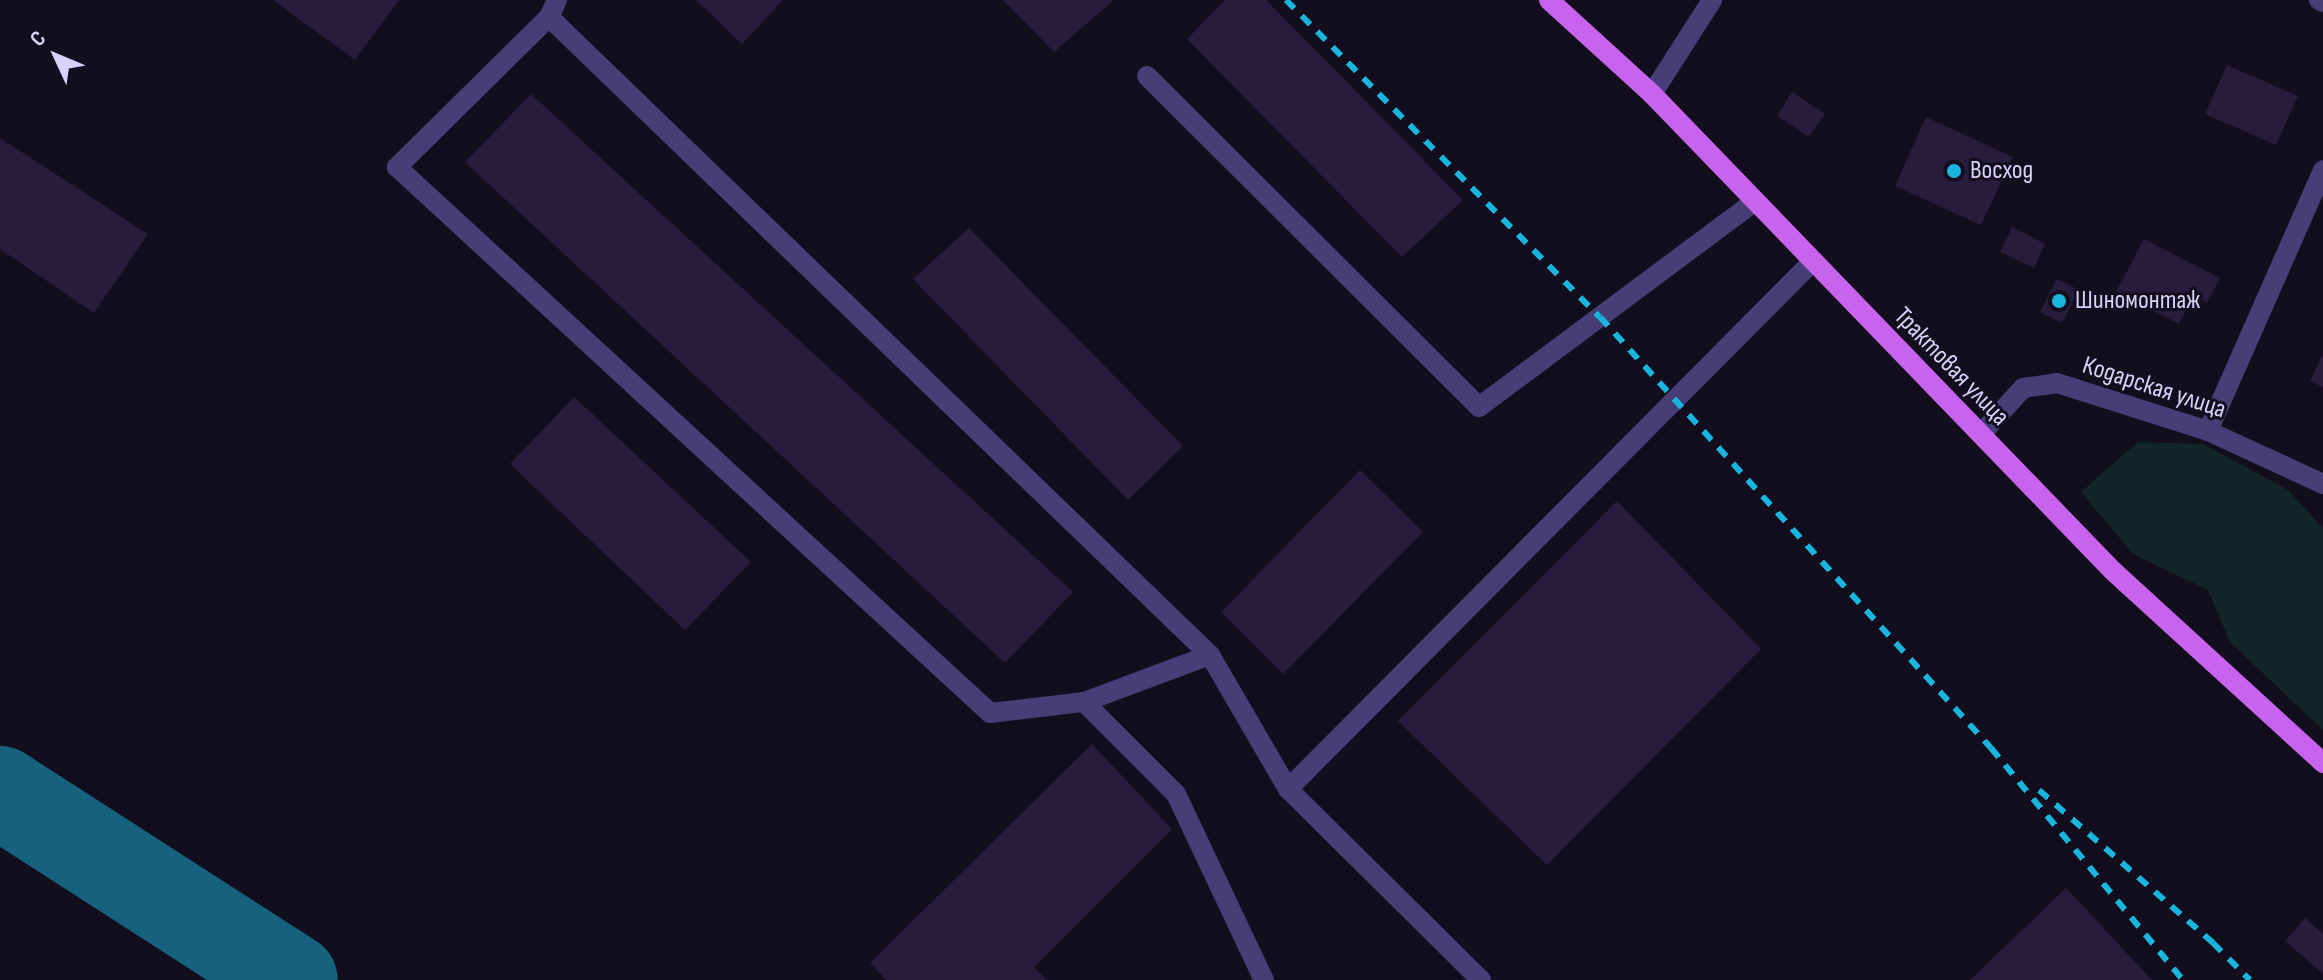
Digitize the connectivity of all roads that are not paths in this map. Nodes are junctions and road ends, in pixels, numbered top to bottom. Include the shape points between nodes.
1 (1549, 0) edge
2 (1712, 0) edge
3 (553, 8) edge
4 (1147, 76) dead end
5 (1652, 94) junction
6 (2323, 170) edge
7 (1755, 201) junction
8 (1813, 261) junction
9 (2208, 431) junction
10 (1981, 434) junction
11 (2323, 484) edge
12 (1210, 655) junction
13 (1084, 702) junction
14 (2323, 763) edge
15 (1288, 789) junction
16 (1264, 980) edge
17 (1481, 980) edge

1 - 5 main road, Трактовая улица
2 - 5 street
3 - 12 street
3 - 13 street via 397,167 990,713
4 - 7 street via 1479,407
5 - 7 main road, Трактовая улица
6 - 9 street
7 - 8 main road, Трактовая улица
8 - 10 main road, Трактовая улица
8 - 15 street
9 - 10 street, Кодарская улица via 2057,383 2023,388
9 - 11 street, Кодарская улица
10 - 14 main road, Трактовая улица via 2113,571
12 - 13 street
12 - 15 street
13 - 16 street via 1176,794
15 - 17 street

